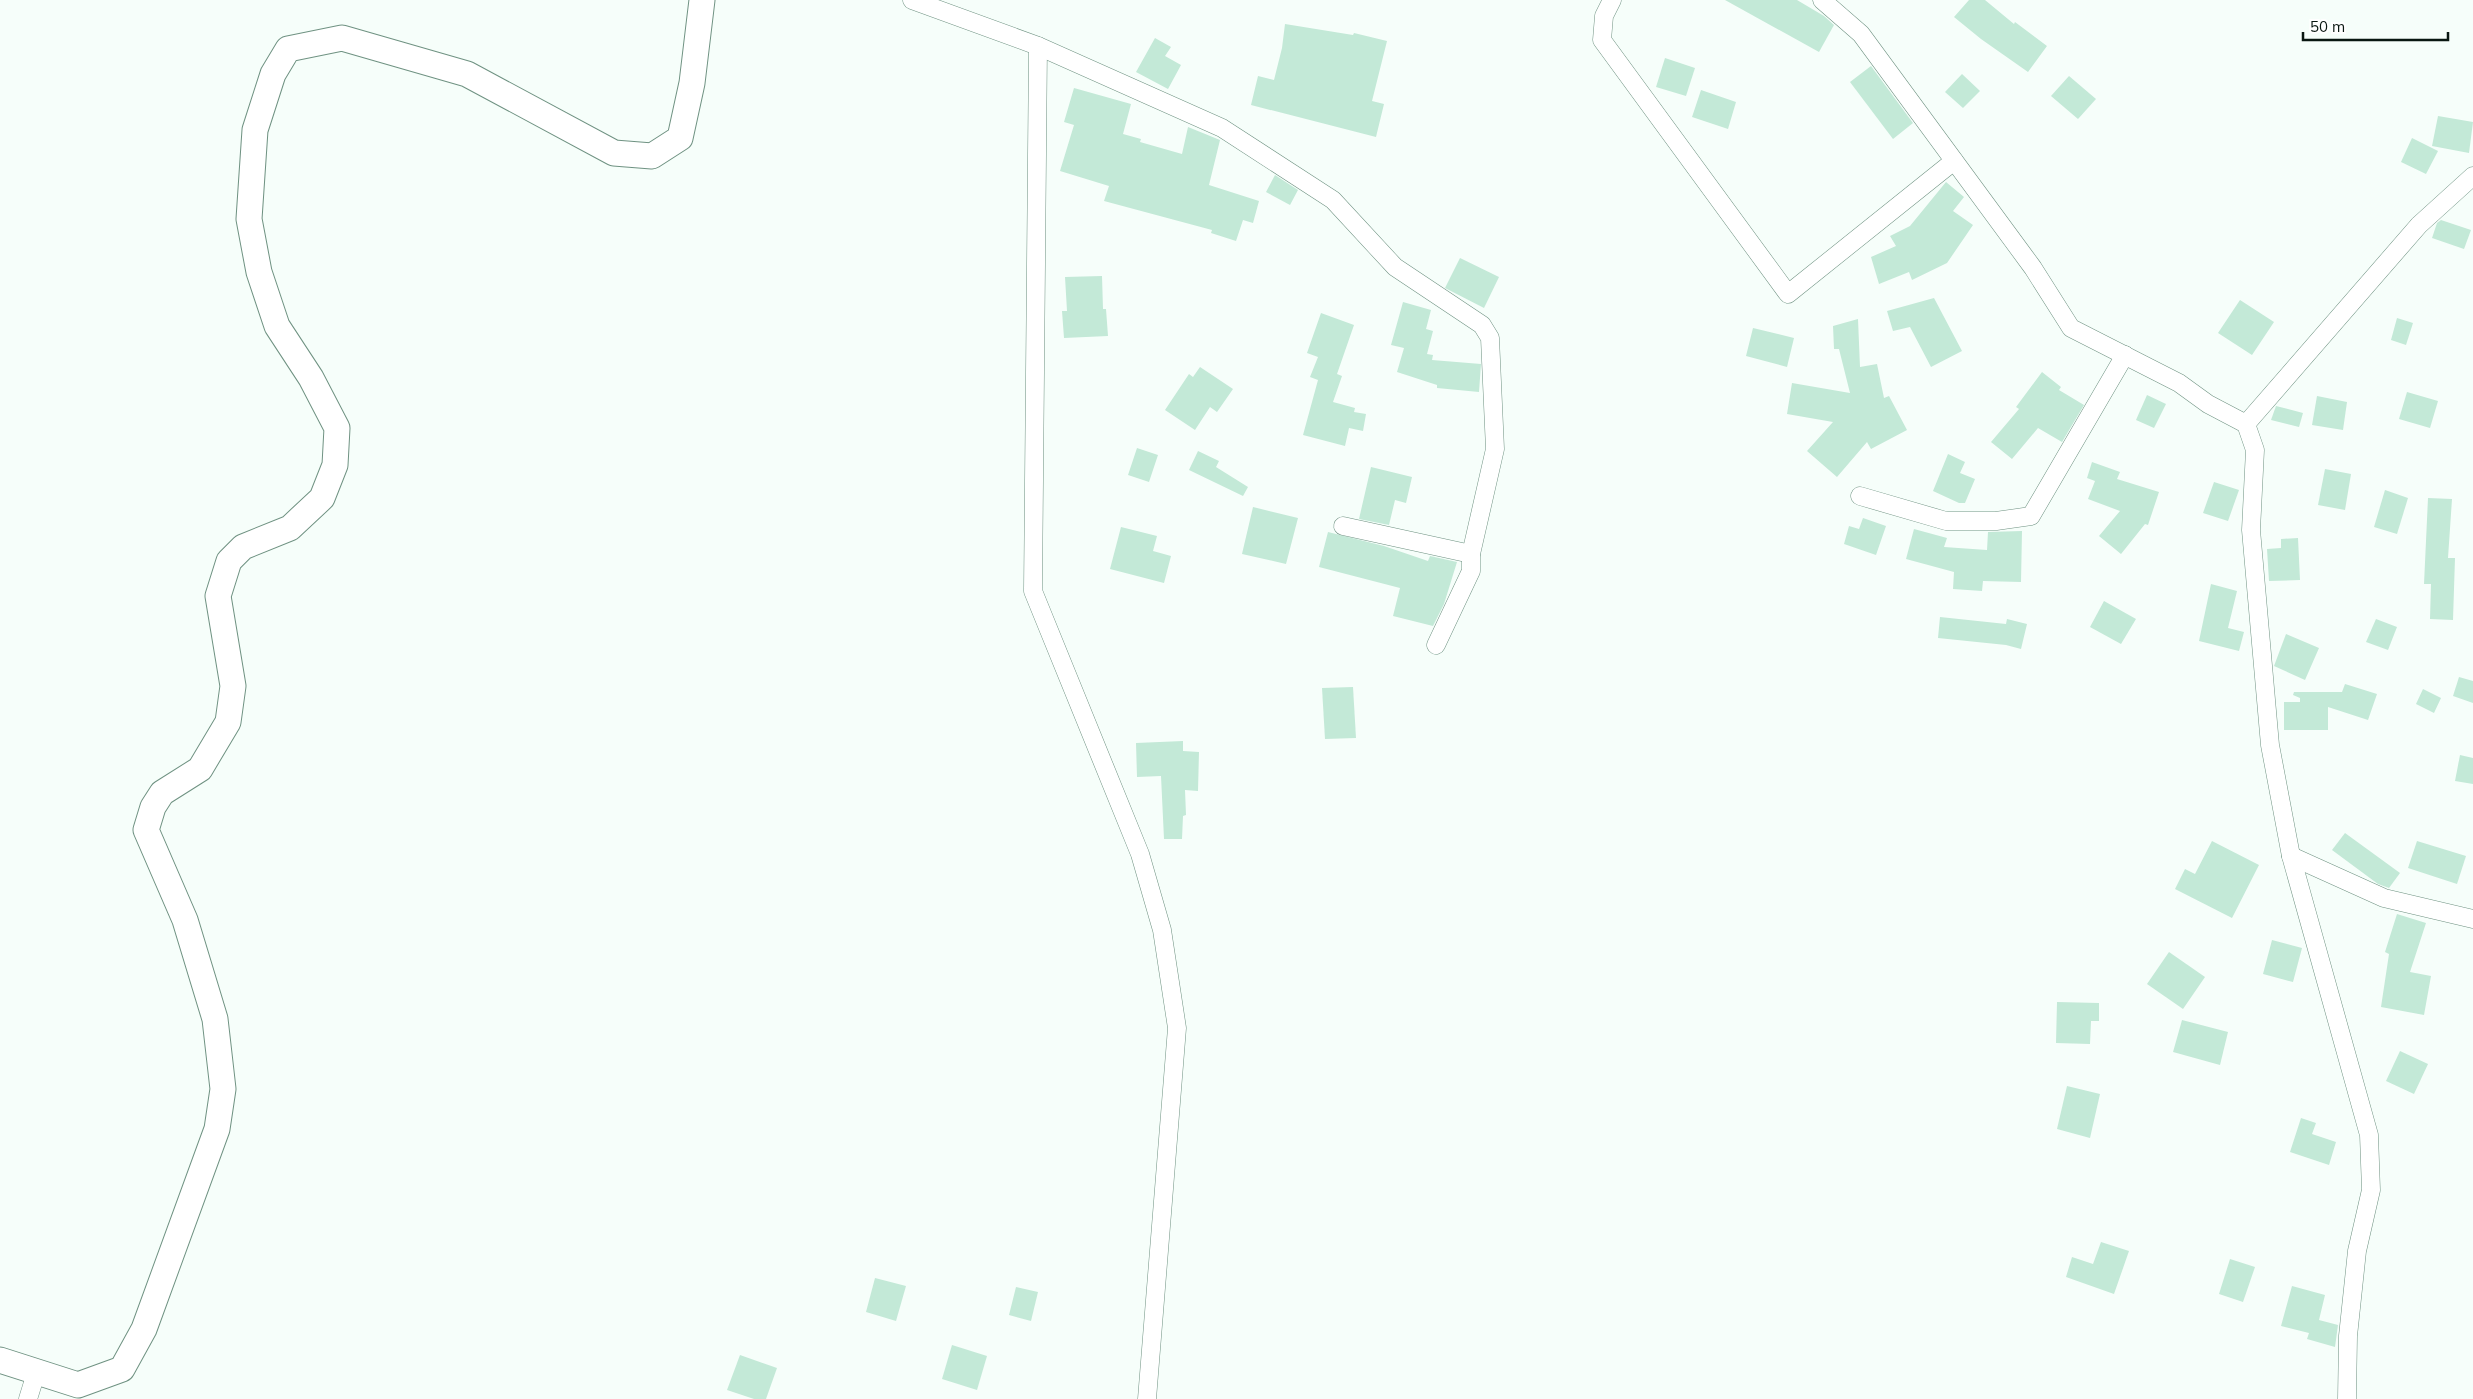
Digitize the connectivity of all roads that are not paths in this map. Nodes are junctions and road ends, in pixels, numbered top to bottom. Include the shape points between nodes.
1 (702, 0) edge
2 (912, 0) edge
3 (1612, 0) edge
4 (1822, 0) edge
5 (1038, 46) junction
6 (1954, 161) junction
7 (2473, 176) edge
8 (2125, 355) junction
9 (2246, 424) junction
10 (1860, 496) dead end
11 (1343, 526) dead end
12 (1471, 554) junction
13 (1436, 645) dead end
14 (2291, 856) junction
15 (2473, 919) edge
16 (0, 1360) edge
17 (36, 1373) junction
18 (28, 1399) edge
19 (1147, 1399) edge
20 (2347, 1399) edge

1 - 17 main road via 692,82 680,138 652,156 614,153 466,74 342,38 288,49 274,74 256,130 249,219 259,272 277,326 311,378 337,428 335,465 322,498 290,528 243,547 229,560 218,596 233,686 228,722 200,769 162,793 153,807 146,830 186,920 215,1019 223,1089 216,1129 144,1329 122,1369 78,1385
2 - 5 street
3 - 6 street via 1604,16 1602,40 1788,294
4 - 6 street via 1861,34
5 - 12 street via 1222,128 1333,200 1395,267 1482,325 1490,338 1495,449
5 - 19 street via 1033,591 1140,854 1162,930 1176,1028
6 - 8 street via 2071,328
7 - 9 street via 2419,225
8 - 9 street
8 - 10 street via 2032,516 1996,521 1946,521
9 - 14 street via 2255,450 2251,530 2270,745
11 - 12 street
12 - 13 street via 1471,571
14 - 15 street via 2384,898
14 - 20 street via 2369,1135 2371,1190 2357,1251 2348,1336
16 - 17 main road
17 - 18 street

